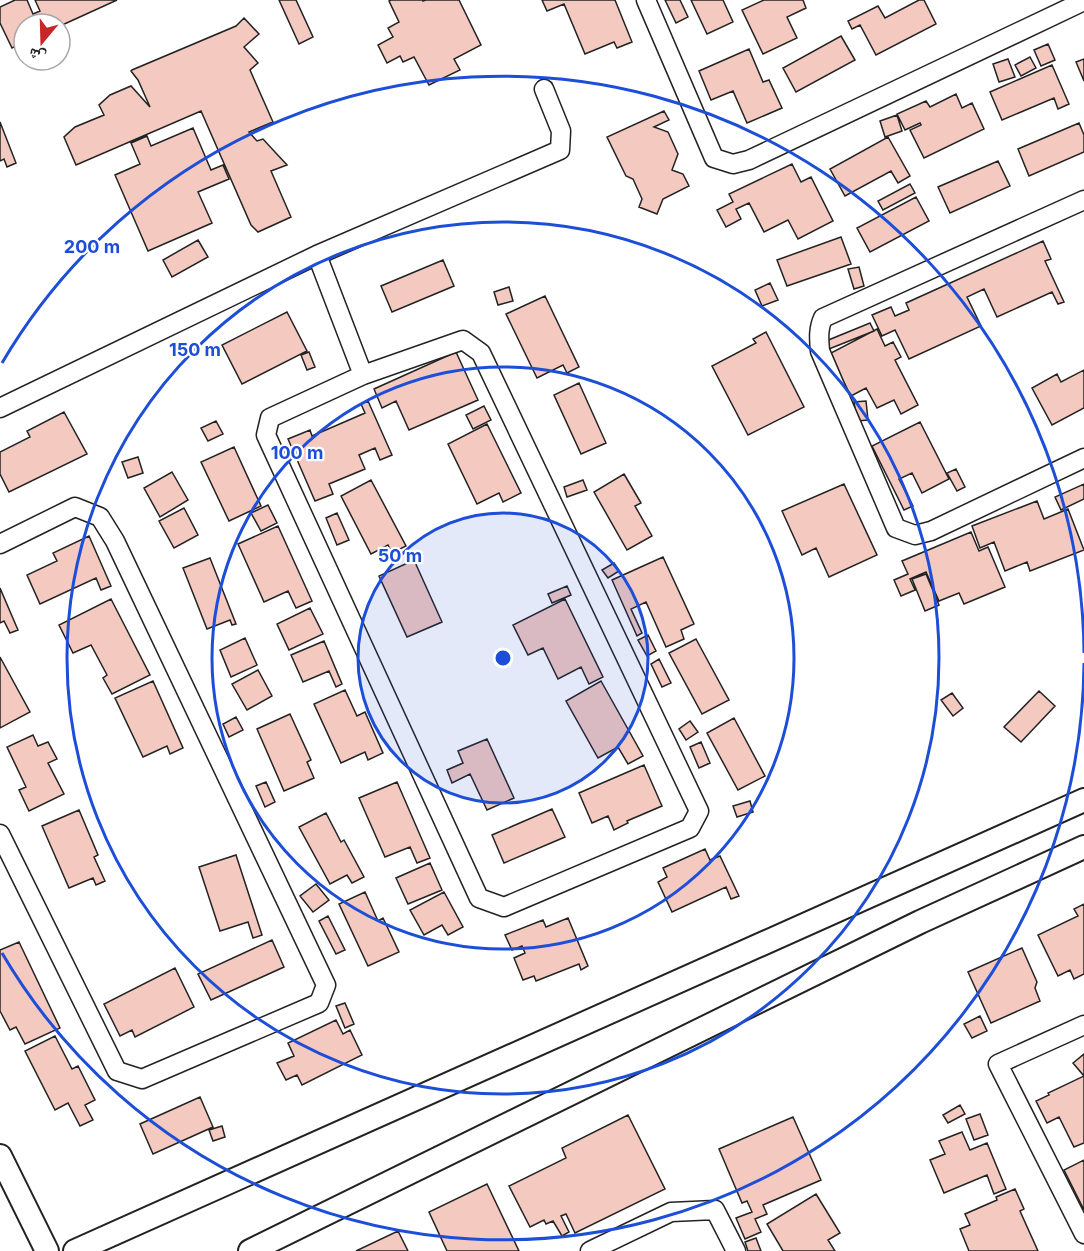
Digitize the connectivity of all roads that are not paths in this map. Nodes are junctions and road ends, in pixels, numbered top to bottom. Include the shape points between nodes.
1 (646, 0) edge
2 (1084, 1) edge
3 (544, 89) dead end
4 (1084, 200) edge
5 (317, 255) junction
6 (363, 375) junction
7 (0, 408) edge
8 (1084, 458) edge
9 (0, 544) edge
10 (1084, 800) edge
11 (0, 834) edge
12 (1084, 847) edge
13 (1084, 1025) edge
14 (0, 1156) edge
15 (1084, 1234) edge
16 (46, 1251) edge
17 (75, 1251) edge
18 (250, 1251) edge
19 (590, 1251) edge
20 (736, 1251) edge

1 - 2 street via 714,158 733,165
3 - 5 street via 561,131 560,150
4 - 8 street via 823,318 819,337 820,351 896,528 915,535 931,531
5 - 6 street
5 - 7 street
6 - 6 street via 463,340 481,353 699,811 690,828 504,907 479,898 266,435 270,418
9 - 11 street via 75,507 100,517 115,541 326,985 319,1003 142,1079 117,1071
10 - 17 street
12 - 18 street via 920,922
13 - 15 street via 998,1064
14 - 16 street
19 - 20 street via 671,1212 715,1210

